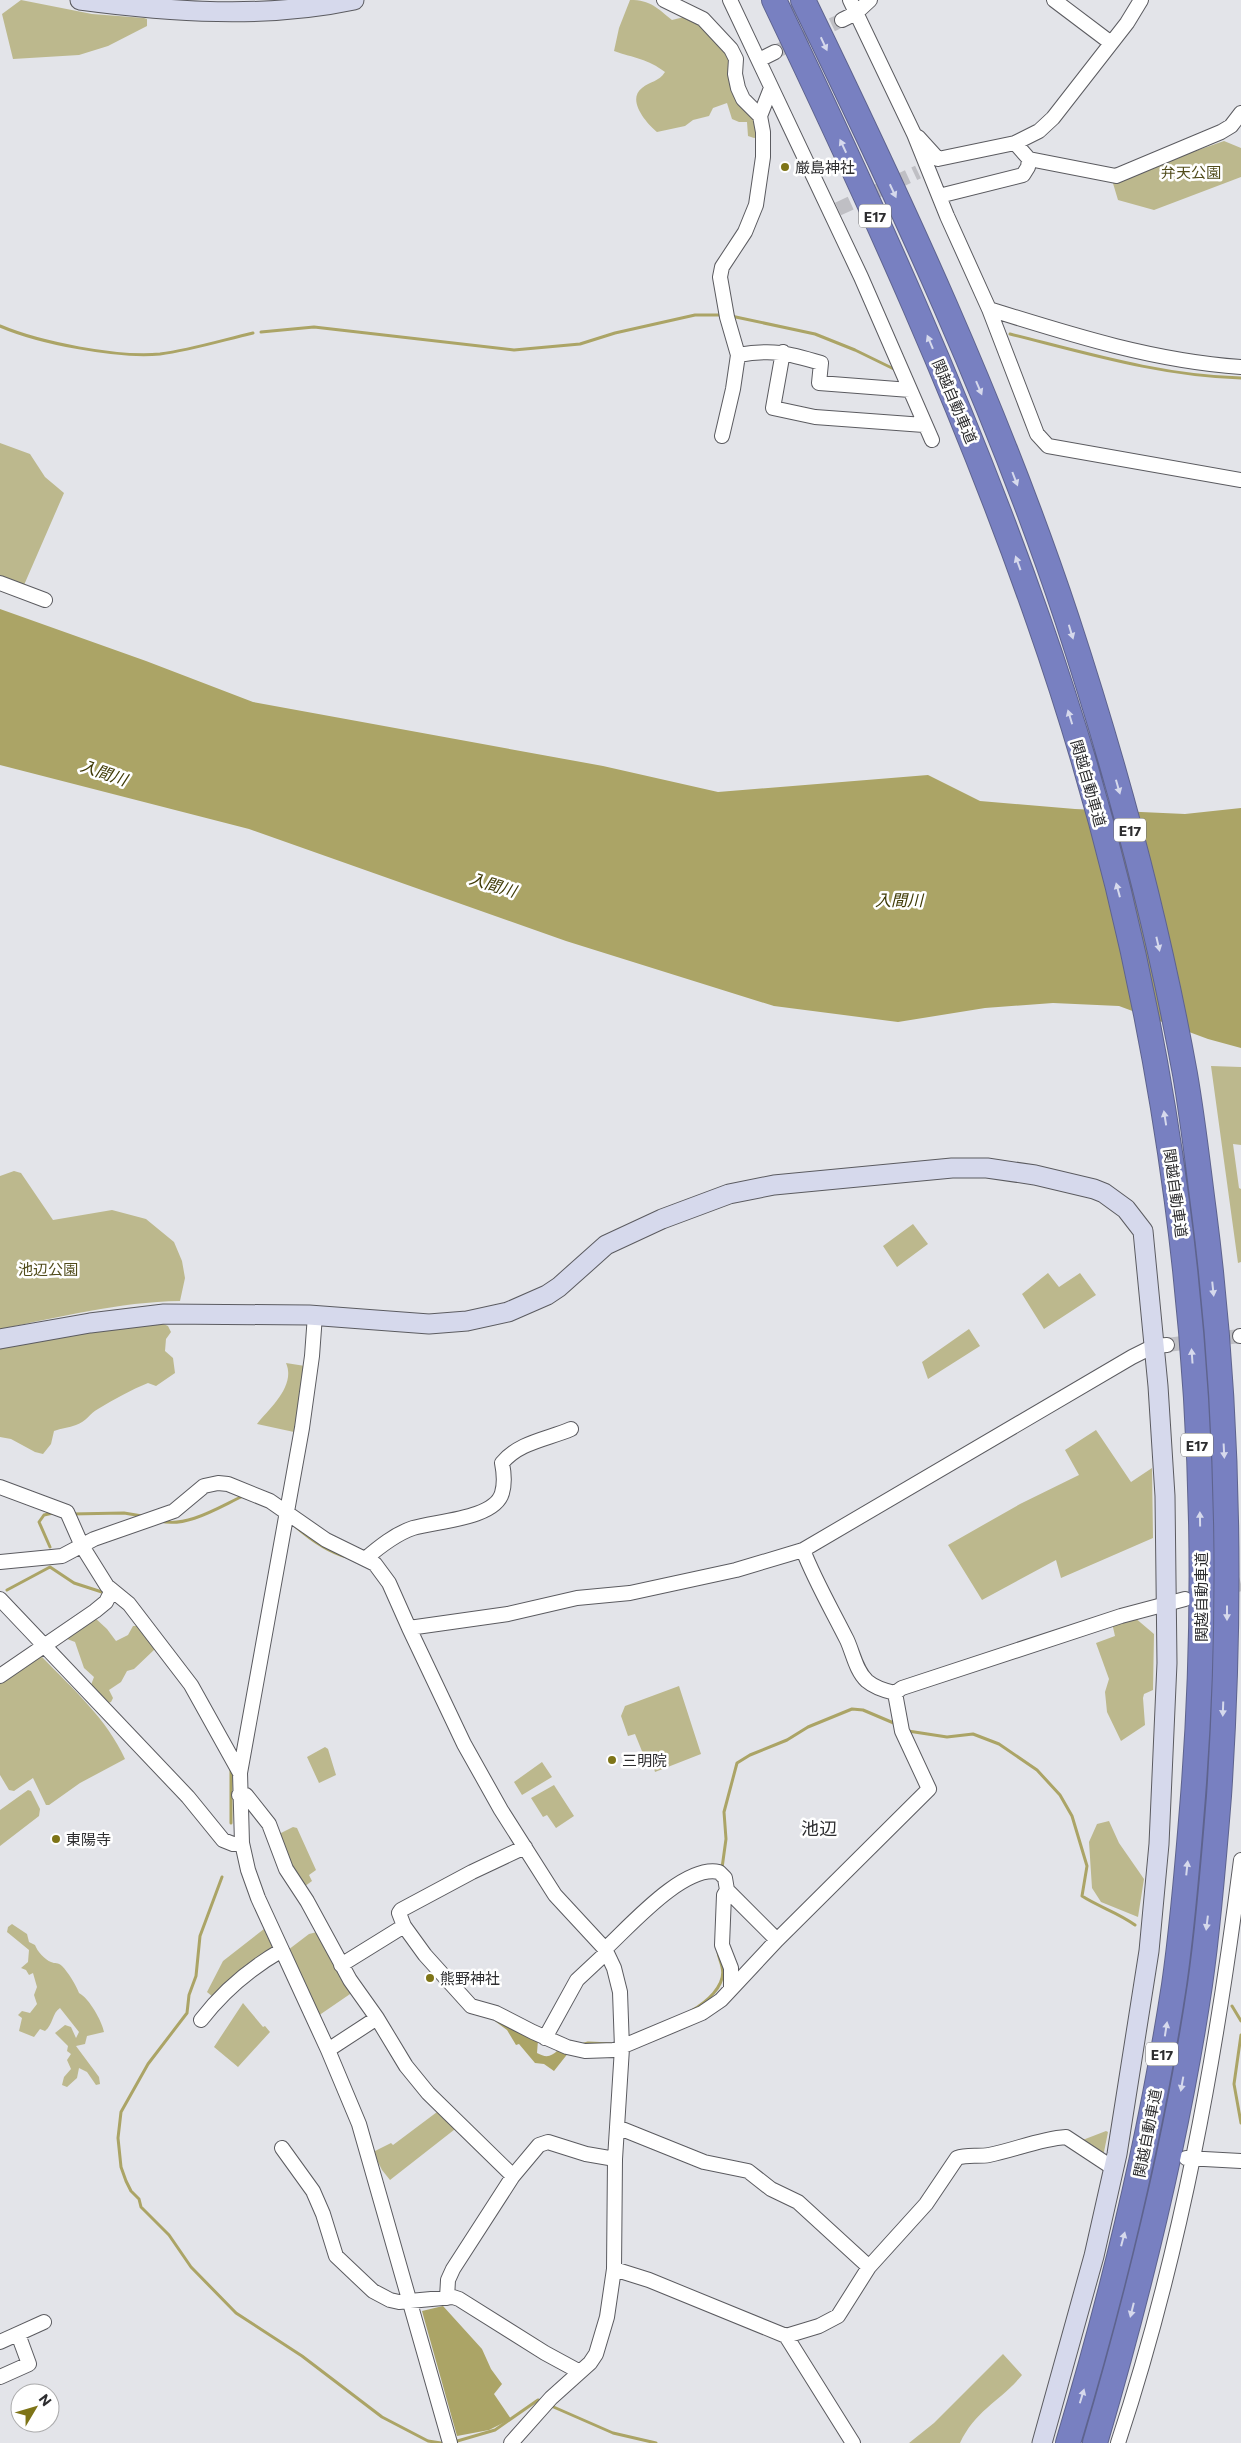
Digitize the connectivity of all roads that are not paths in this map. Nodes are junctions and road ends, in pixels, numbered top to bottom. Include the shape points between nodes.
1 (80, 0) edge
2 (354, 0) edge
3 (664, 0) edge
4 (730, 0) edge
5 (774, 0) edge
6 (803, 0) edge
7 (850, 0) edge
8 (870, 0) edge
9 (1054, 0) edge
10 (1141, 0) edge
11 (218, 5) edge
12 (856, 13) junction
13 (842, 20) tunnel mouth
14 (1111, 43) junction
15 (775, 52) tunnel mouth
16 (759, 60) junction
17 (771, 88) junction
18 (1241, 113) edge
19 (760, 116) junction
20 (914, 134) junction
21 (1015, 143) junction
22 (1029, 159) junction
23 (939, 196) junction
24 (989, 309) junction
25 (783, 352) junction
26 (738, 355) junction
27 (1241, 367) edge
28 (910, 390) junction
29 (924, 425) junction
30 (722, 436) dead end
31 (932, 440) dead end
32 (1241, 480) edge
33 (0, 583) edge
34 (45, 600) dead end
35 (315, 1315) junction
36 (0, 1339) edge
37 (1160, 1345) junction
38 (571, 1429) dead end
39 (0, 1487) edge
40 (286, 1517) junction
41 (82, 1546) junction
42 (803, 1550) junction
43 (365, 1559) junction
44 (0, 1562) edge
45 (112, 1590) junction
46 (0, 1599) edge
47 (1177, 1601) junction
48 (409, 1628) junction
49 (43, 1645) junction
50 (0, 1676) edge
51 (895, 1693) junction
52 (240, 1773) junction
53 (239, 1795) junction
54 (242, 1843) junction
55 (525, 1847) junction
56 (1241, 1860) edge
57 (727, 1890) junction
58 (404, 1926) junction
59 (777, 1940) junction
60 (282, 1950) junction
61 (606, 1951) junction
62 (341, 1965) junction
63 (731, 1989) junction
64 (377, 2018) junction
65 (201, 2020) dead end
66 (545, 2038) junction
67 (622, 2048) junction
68 (328, 2050) junction
69 (617, 2127) junction
70 (282, 2148) dead end
71 (1119, 2159) junction
72 (1190, 2159) junction
73 (615, 2160) junction
74 (1241, 2161) edge
75 (512, 2176) junction
76 (869, 2267) junction
77 (614, 2269) junction
78 (448, 2298) junction
79 (410, 2303) junction
80 (44, 2322) dead end
81 (18, 2334) junction
82 (786, 2336) junction
83 (0, 2342) edge
84 (580, 2372) junction
85 (0, 2377) edge
86 (448, 2437) edge
87 (511, 2443) edge
88 (853, 2443) edge
89 (1042, 2443) edge
90 (1068, 2443) edge
91 (1095, 2443) edge
92 (1118, 2443) edge

1 - 11 street via 123,6
2 - 11 street via 290,8
3 - 19 street via 704,19 731,49 736,59 738,88 743,99
4 - 16 street
90 -> 5 highway, 関越自動車道 / E17 via 1137,2187 1174,1980 1188,1859 1202,1626 1200,1498 1182,1235 1143,998 1104,834 1039,622 970,435 897,264
6 -> 91 highway, 関越自動車道 / E17 via 921,252 998,433 1066,615 1127,817 1150,906 1187,1082 1208,1240 1220,1363 1226,1506 1226,1635 1214,1862 1200,1985 1165,2176
7 - 12 street
8 - 12 street
9 - 14 street
10 - 14 street
12 - 13 street
12 - 20 street
14 - 21 street via 1053,118 1035,134
15 - 16 street
16 - 17 street
17 - 19 street
17 - 28 street via 834,211
18 - 22 street via 1231,126 1221,132 1116,176
19 - 26 street via 763,157 758,195 752,217 722,267 720,277
20 - 21 street via 938,159
20 - 23 street via 923,170
21 - 22 street
22 - 23 street via 1024,175
23 - 24 street
24 - 27 street via 1141,353
24 - 32 street via 1037,434 1048,446
25 - 26 street
25 - 28 street via 821,363 819,383
25 - 29 street via 773,408 815,416
26 - 30 street
28 - 29 street
29 - 31 street
33 - 34 street
35 - 36 street via 164,1314
35 - 37 street via 429,1324 490,1316 547,1295 618,1238 729,1194 831,1179 987,1168 1094,1189 1126,1209 1143,1231
35 - 40 street via 311,1365
37 - 42 street
37 - 47 street via 1165,1496
38 - 43 street via 534,1442 507,1458 502,1463 502,1495 487,1510 411,1529 389,1540
39 - 41 street via 68,1513
40 - 41 street via 270,1501 237,1488 208,1484 174,1511
40 - 43 street
40 - 52 street
41 - 44 street via 62,1556
41 - 45 street
42 - 48 street via 736,1570 630,1593 577,1598 506,1614
42 - 51 street via 861,1674 868,1682
43 - 48 street via 375,1564 389,1583
45 - 49 street via 106,1602 95,1611
45 - 52 street via 129,1604 192,1685
46 - 49 street
47 - 51 street via 1121,1616
47 - 71 street via 1155,1898
48 - 55 street via 464,1744
49 - 50 street
49 - 54 street via 188,1797 223,1840
51 - 59 street via 902,1727 929,1789
52 - 53 street
53 - 54 street
53 - 62 street via 246,1795 269,1824 286,1869
54 - 60 street via 258,1898
55 - 58 street via 401,1910 399,1913
55 - 61 street via 555,1895
56 - 72 street via 1228,1962
57 - 59 street
57 - 61 street via 725,1878 719,1872 705,1870 697,1873 665,1893
57 - 63 street via 721,1934 724,1954 731,1968
58 - 62 street
58 - 66 street via 425,1955 471,2006 496,2013
59 - 63 street
60 - 65 street via 226,1990
60 - 68 street
61 - 66 street via 577,1980
61 - 67 street via 620,1992
62 - 64 street
63 - 67 street via 702,2013
64 - 68 street
64 - 75 street via 417,2080
66 - 67 street via 585,2051
67 - 69 street
68 - 79 street via 362,2132
69 - 73 street
69 - 76 street via 704,2162 748,2171 771,2189 798,2202
70 - 79 street via 313,2192 336,2256 381,2297
71 - 76 street via 1066,2137 1037,2140 988,2155 961,2156 950,2166 926,2204
71 - 89 street
72 - 74 street
72 - 92 street via 1162,2291
73 - 75 street via 548,2142 539,2145
73 - 77 street
75 - 78 street via 453,2269 448,2280
76 - 82 street via 838,2316 820,2326
77 - 82 street
77 - 84 street via 611,2301 598,2347
78 - 79 street
78 - 84 street via 465,2302
79 - 86 street
80 - 81 street
81 - 83 street
81 - 85 street via 29,2364
82 - 88 street
84 - 87 street via 546,2403

